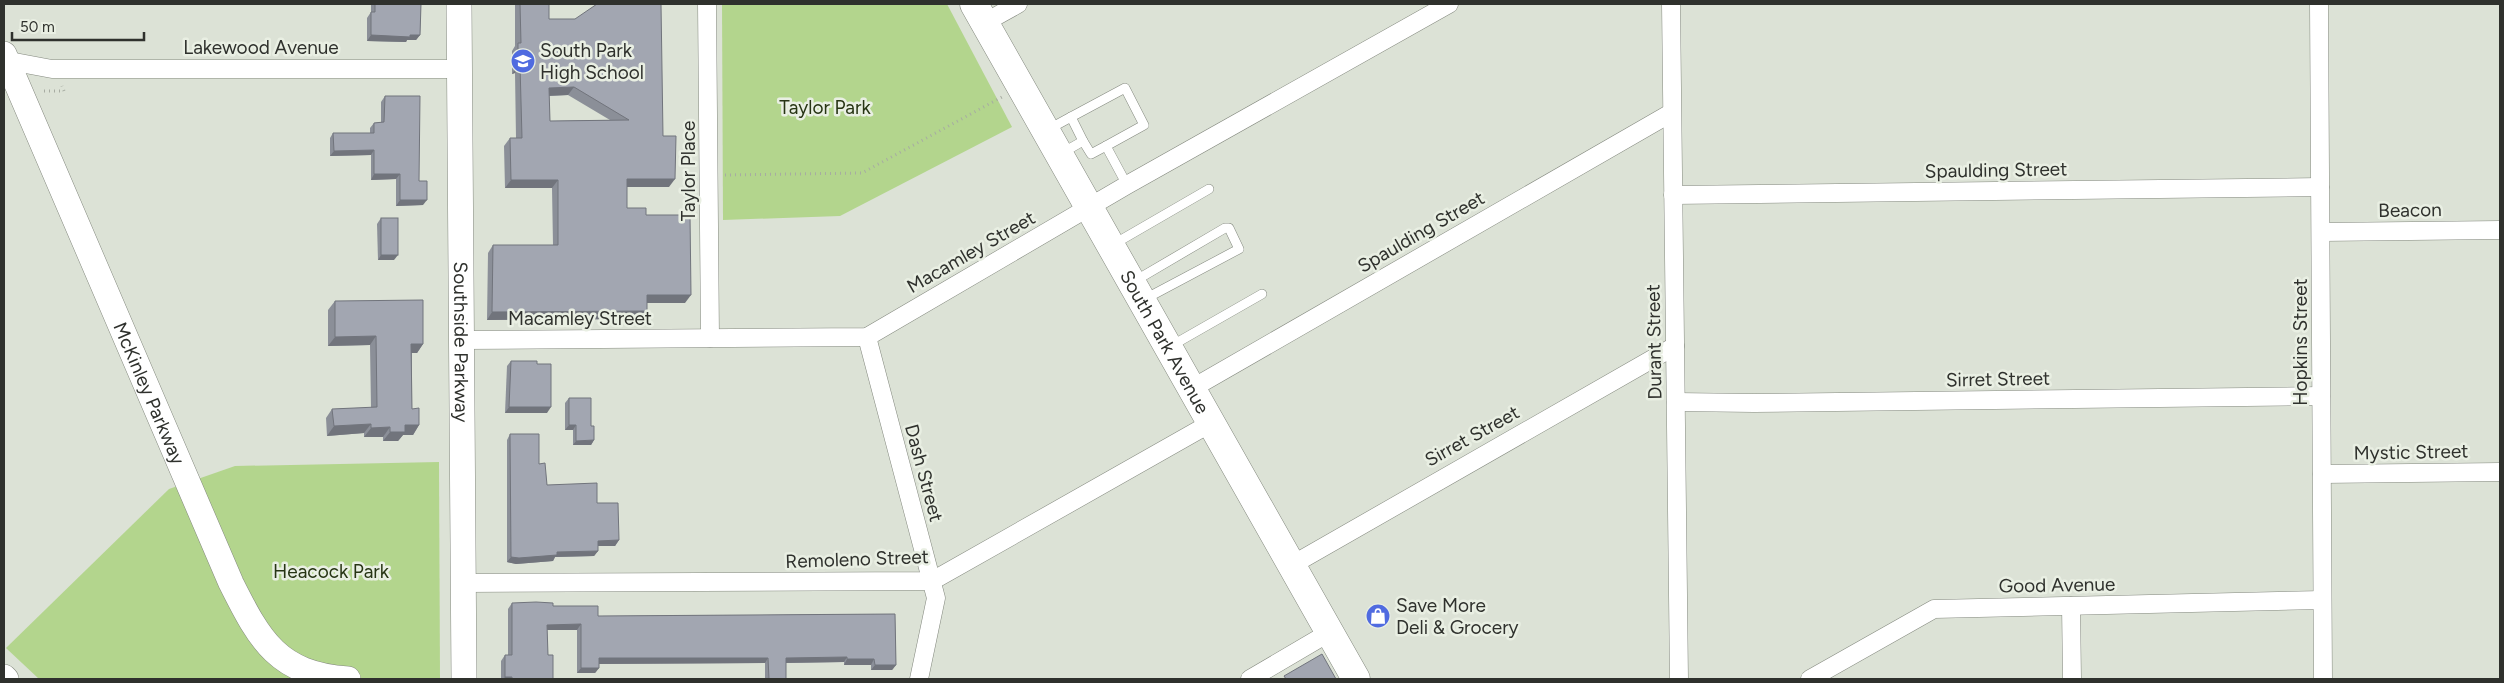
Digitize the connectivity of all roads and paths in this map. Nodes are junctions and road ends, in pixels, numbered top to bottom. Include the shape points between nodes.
1 (459, 4) edge
2 (707, 4) edge
3 (1018, 4) edge
4 (1449, 4) edge
5 (1671, 4) edge
6 (2319, 4) edge
7 (979, 13) edge
8 (5, 58) edge
9 (460, 68) junction
10 (1021, 88) junction
11 (44, 90) dead end
12 (64, 91) dead end
13 (1671, 113) junction
14 (1071, 117) junction
15 (1046, 131) junction
16 (1083, 141) junction
17 (1106, 146) junction
18 (1060, 154) junction
19 (720, 175) dead end
20 (1127, 185) junction
21 (2320, 187) junction
22 (1209, 189) dead end
23 (1673, 195) junction
24 (1088, 208) junction
25 (2500, 230) edge
26 (2321, 232) junction
27 (1110, 246) junction
28 (1136, 292) junction
29 (1262, 294) dead end
30 (867, 337) junction
31 (710, 338) junction
32 (462, 340) junction
33 (1675, 346) junction
34 (1168, 348) junction
35 (1191, 389) junction
36 (2321, 396) junction
37 (1676, 402) junction
38 (1211, 423) junction
39 (2500, 472) edge
40 (2322, 474) junction
41 (1292, 565) junction
42 (932, 580) junction
43 (464, 583) junction
44 (2322, 600) junction
45 (2071, 606) junction
46 (1330, 632) junction
47 (348, 679) edge
48 (464, 679) edge
49 (919, 679) edge
50 (1250, 679) edge
51 (1356, 679) edge
52 (1679, 679) edge
53 (1810, 679) edge
54 (2072, 679) edge
55 (2323, 679) edge

1 - 9 street, Southside Parkway
2 - 31 street, Taylor Place
3 - 7 street
4 - 20 street, Macamley Street
5 - 13 street, Durant Street
6 - 21 street, Hopkins Street
7 - 10 main road, South Park Avenue
8 - 9 street, Lakewood Avenue via 52,69
8 - 47 street, McKinley Parkway via 251,623 262,640 290,664 311,674
9 - 32 street, Southside Parkway
10 - 15 main road, South Park Avenue
10 - 19 path via 862,173
11 - 12 path
13 - 23 street, Durant Street
13 - 35 street, Spaulding Street
14 - 15 lane
14 - 16 lane
14 - 17 lane via 1125,88 1144,126
15 - 18 main road, South Park Avenue
16 - 17 lane via 1091,154
16 - 18 lane
17 - 20 lane
18 - 24 main road, South Park Avenue
20 - 24 street, Macamley Street
21 - 23 street, Spaulding Street
21 - 26 street, Hopkins Street
22 - 27 lane
23 - 33 street, Durant Street
24 - 27 main road, South Park Avenue
24 - 30 street, Macamley Street
25 - 26 street, Beacon
26 - 36 street, Hopkins Street
27 - 28 main road, South Park Avenue
28 - 28 lane via 1239,248 1229,228 1225,228
28 - 34 main road, South Park Avenue
29 - 34 lane
30 - 31 street, Macamley Street
30 - 42 street, Dash Street
31 - 32 street, Macamley Street
32 - 43 street, Southside Parkway
33 - 37 street, Durant Street
33 - 41 street, Sirret Street
34 - 35 main road, South Park Avenue
35 - 38 main road, South Park Avenue
36 - 37 street, Sirret Street via 1754,404
36 - 40 street, Hopkins Street
37 - 52 street, Durant Street
38 - 41 main road, South Park Avenue
38 - 42 street, Remoleno Street via 946,575
39 - 40 street, Mystic Street
40 - 44 street, Hopkins Street
41 - 46 main road, South Park Avenue
42 - 43 street, Remoleno Street
42 - 49 street, Dash Street via 936,598
43 - 48 street, Southside Parkway
44 - 45 street, Good Avenue
44 - 55 street, Hopkins Street
45 - 53 street, Good Avenue via 1934,609
45 - 54 street
46 - 50 street
46 - 51 main road, South Park Avenue

